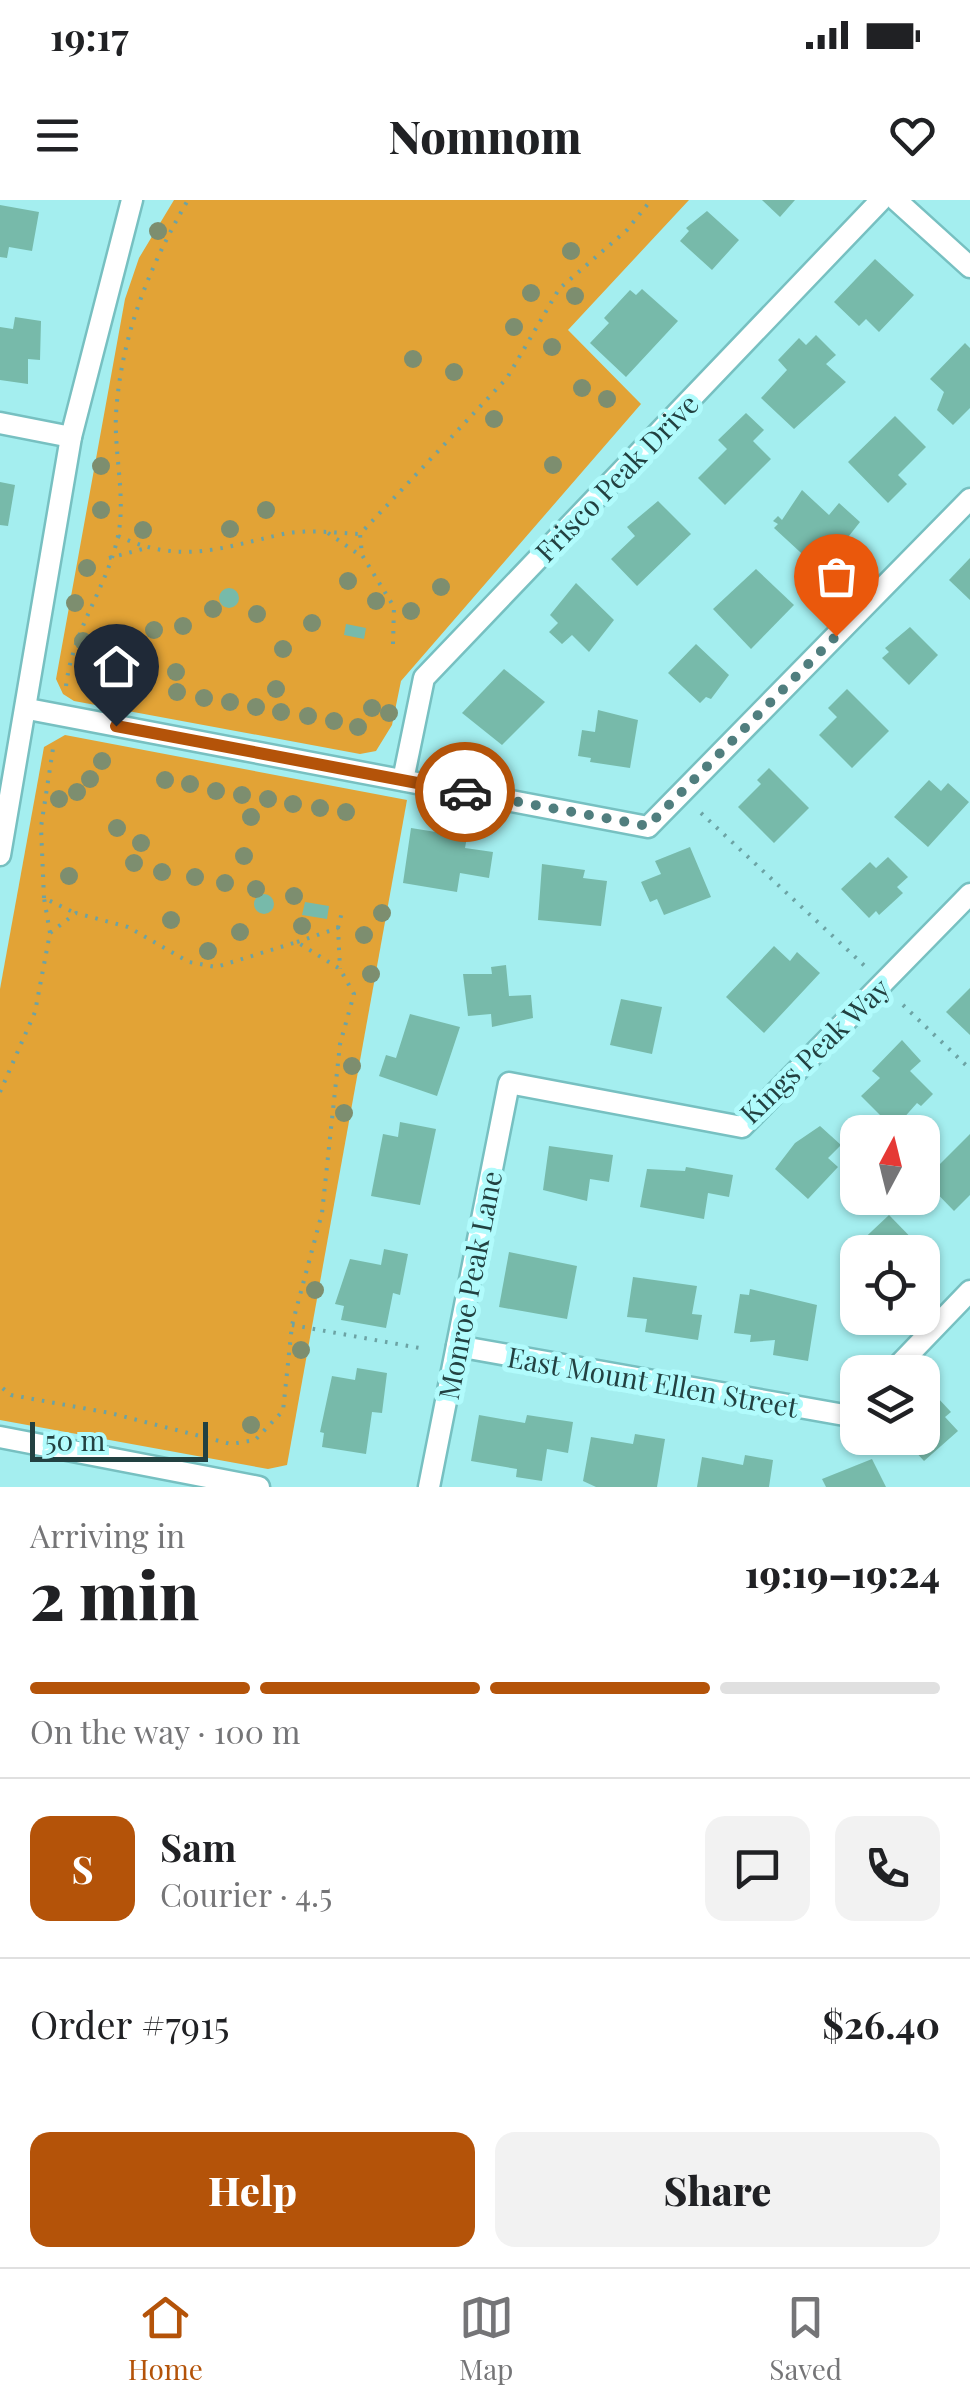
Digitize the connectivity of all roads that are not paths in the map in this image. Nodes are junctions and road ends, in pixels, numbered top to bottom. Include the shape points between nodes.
1 (132, 200) edge
2 (881, 200) edge
3 (896, 200) edge
4 (970, 267) edge
5 (0, 424) edge
6 (70, 437) junction
7 (970, 499) edge
8 (28, 709) junction
9 (403, 780) junction
10 (0, 856) edge
11 (970, 894) edge
12 (509, 1084) joint
13 (970, 1291) edge
14 (457, 1346) junction
15 (908, 1355) edge
16 (840, 1410) edge
17 (0, 1437) edge
18 (259, 1487) edge
19 (429, 1487) edge

1 - 6 street
2 - 9 street, Frisco Peak Drive via 424,678
3 - 4 street
5 - 6 street
6 - 8 street
7 - 9 street via 648,826
8 - 9 street
8 - 10 street
11 - 12 street, Kings Peak Way via 742,1128
12 - 14 street, Monroe Peak Lane
13 - 15 street
14 - 16 street, East Mount Ellen Street
14 - 19 street, Monroe Peak Lane
17 - 18 street

